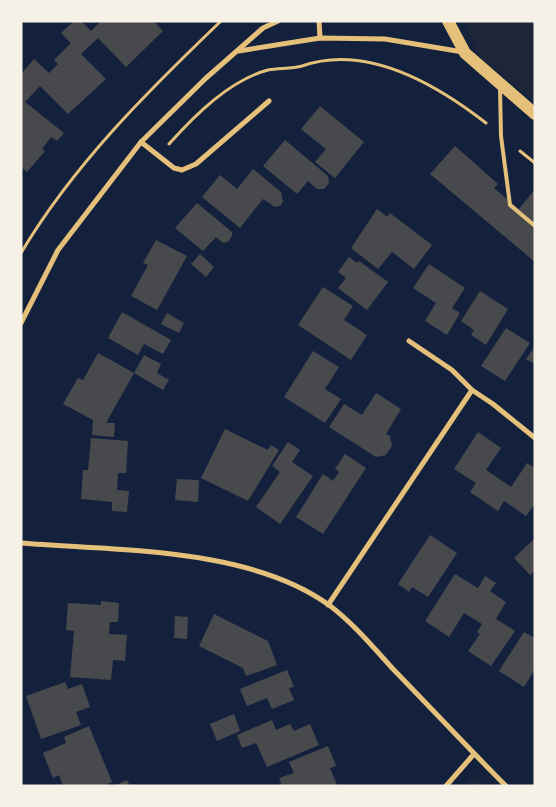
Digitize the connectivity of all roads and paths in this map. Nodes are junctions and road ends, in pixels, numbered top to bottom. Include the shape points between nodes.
1 (221, 21) edge
2 (278, 21) edge
3 (320, 21) edge
4 (448, 21) edge
5 (320, 38) junction
6 (238, 51) junction
7 (465, 52) junction
8 (500, 84) junction
9 (269, 101) dead end
10 (535, 114) edge
11 (502, 136) junction
12 (141, 142) junction
13 (160, 156) junction
14 (535, 163) edge
15 (535, 226) edge
16 (21, 253) edge
17 (21, 323) edge
18 (409, 341) dead end
19 (472, 390) junction
20 (535, 438) edge
21 (21, 543) edge
22 (328, 605) junction
23 (474, 754) junction
24 (446, 786) edge
25 (506, 786) edge

1 - 16 path via 144,95 96,149 53,204
2 - 6 street via 262,28
3 - 5 street
4 - 7 main road
5 - 6 street
5 - 7 street via 386,39
6 - 12 street
7 - 8 main road
8 - 10 main road
8 - 11 lane
9 - 13 street via 196,164 182,170 174,168
11 - 13 path via 416,77 372,62 340,58 267,71 231,88 198,115
11 - 14 path
11 - 15 lane via 510,205
12 - 13 street
12 - 17 street via 58,250
18 - 19 street via 452,370
19 - 20 street
19 - 22 street
21 - 22 street via 195,557 229,563 284,580
22 - 23 street via 362,635
23 - 24 street
23 - 25 street

